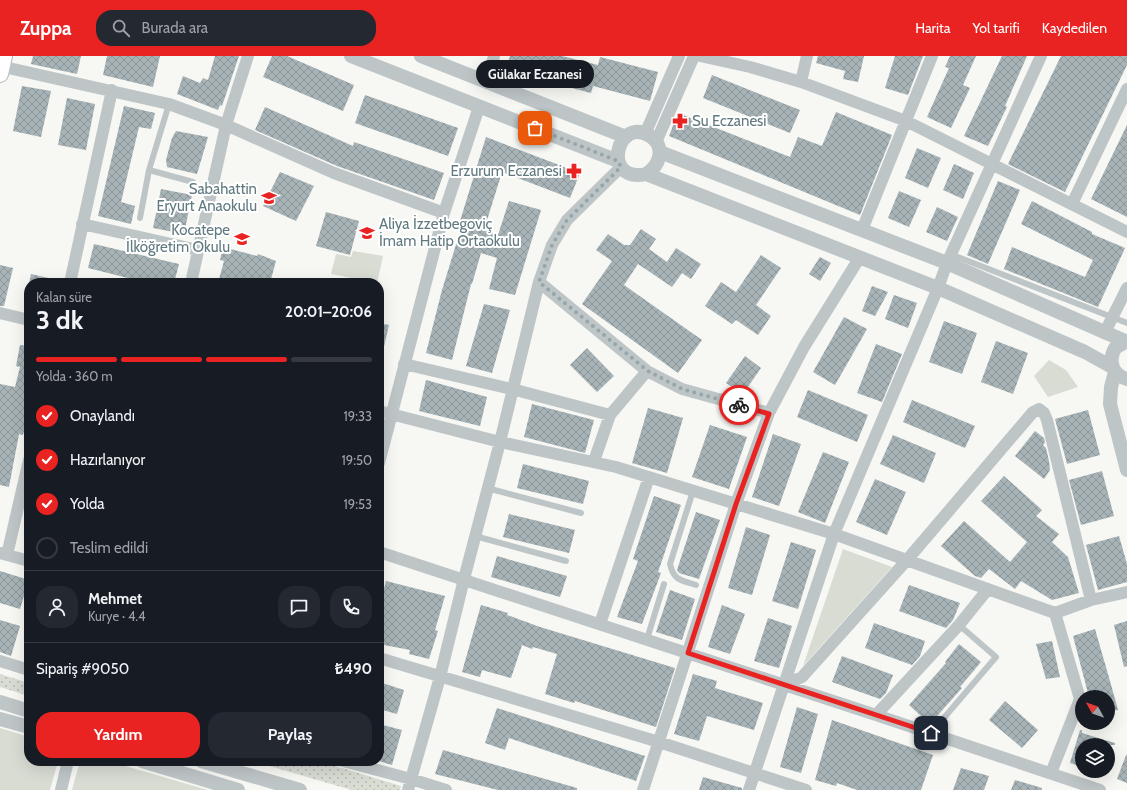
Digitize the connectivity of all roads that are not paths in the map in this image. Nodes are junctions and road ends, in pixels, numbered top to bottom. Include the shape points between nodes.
1 (248, 56) edge
2 (351, 56) edge
3 (421, 56) edge
4 (494, 56) edge
5 (679, 56) edge
6 (694, 56) edge
7 (700, 56) edge
8 (807, 56) edge
9 (932, 56) edge
10 (1041, 56) edge
11 (751, 61) edge
12 (1, 65) edge
13 (488, 81) junction
14 (801, 82) junction
15 (1127, 89) edge
16 (112, 90) junction
17 (169, 104) junction
18 (479, 107) junction
19 (906, 121) junction
20 (226, 125) junction
21 (626, 137) junction
22 (654, 143) junction
23 (620, 164) junction
24 (992, 164) junction
25 (149, 170) junction
26 (646, 174) junction
27 (193, 182) dead end
28 (1072, 204) junction
29 (444, 213) junction
30 (140, 218) dead end
31 (82, 224) junction
32 (862, 230) junction
33 (1127, 232) edge
34 (198, 250) junction
35 (860, 257) junction
36 (948, 259) junction
37 (71, 278) edge
38 (192, 278) edge
39 (539, 282) junction
40 (938, 288) junction
41 (1127, 288) edge
42 (0, 314) edge
43 (1113, 318) junction
44 (24, 319) edge
45 (1127, 323) edge
46 (1105, 332) junction
47 (1126, 341) edge
48 (404, 364) junction
49 (648, 371) junction
50 (1118, 373) edge
51 (512, 389) junction
52 (385, 412) edge
53 (769, 414) junction
54 (610, 415) junction
55 (500, 442) junction
56 (594, 461) junction
57 (1127, 470) edge
58 (649, 477) junction
59 (24, 479) edge
60 (487, 488) junction
61 (693, 491) junction
62 (736, 504) junction
63 (580, 513) dead end
64 (834, 534) junction
65 (475, 536) junction
66 (4, 554) edge
67 (384, 554) edge
68 (24, 560) edge
69 (907, 560) junction
70 (566, 561) dead end
71 (464, 579) junction
72 (664, 584) dead end
73 (696, 585) dead end
74 (988, 589) junction
75 (1127, 592) edge
76 (1091, 600) junction
77 (1055, 613) junction
78 (600, 624) junction
79 (959, 625) junction
80 (647, 639) junction
81 (688, 653) junction
82 (384, 660) edge
83 (0, 661) edge
84 (24, 668) edge
85 (440, 677) junction
86 (784, 685) junction
87 (0, 702) edge
88 (24, 709) edge
89 (876, 715) junction
90 (0, 719) edge
91 (24, 726) edge
92 (931, 733) junction
93 (659, 742) junction
94 (67, 766) edge
95 (159, 766) edge
96 (218, 766) edge
97 (358, 766) edge
98 (755, 772) junction
99 (1050, 773) junction
100 (410, 784) edge
101 (61, 790) edge
102 (238, 790) edge
103 (300, 790) edge
104 (446, 790) edge
105 (644, 790) edge
106 (749, 790) edge
107 (806, 790) edge
108 (1100, 790) edge

1 - 20 street
2 - 18 street
3 - 13 street
4 - 13 street
5 - 22 street
6 - 22 street
7 - 11 street
8 - 14 street
9 - 19 street
10 - 24 street
11 - 14 street
12 - 16 street
13 - 21 street
14 - 19 street
15 - 28 street
16 - 17 street
16 - 31 street
17 - 20 street
17 - 25 lane
18 - 23 street
18 - 29 street
19 - 24 street
19 - 32 street
20 - 29 street via 334,173
20 - 34 street
21 - 22 street via 635,133
21 - 23 street via 618,148
22 - 26 street via 656,165
22 - 32 street
23 - 26 street via 633,175
23 - 39 street via 567,220 552,245
24 - 28 street
24 - 36 street
25 - 27 lane
25 - 30 lane
26 - 35 street
28 - 33 street
29 - 48 street
31 - 34 street
31 - 37 street
32 - 36 street
34 - 38 street
35 - 40 street
35 - 53 street via 804,347
36 - 40 street
36 - 43 lane
36 - 46 street
39 - 49 street
39 - 51 street
40 - 50 street via 1085,352
40 - 64 street
41 - 43 street
42 - 44 street
43 - 45 lane
43 - 46 street
46 - 47 street
47 - 50 street via 1115,348 1111,360
48 - 51 street
48 - 52 street
49 - 53 street via 682,389
49 - 54 street
50 - 57 street via 1111,388 1110,404
51 - 54 street
51 - 55 street
52 - 55 street
53 - 62 street
54 - 56 street
55 - 56 street
55 - 60 street
56 - 58 street
58 - 61 street
58 - 78 street
59 - 66 street
60 - 63 lane
60 - 65 street
61 - 62 street
61 - 73 lane via 670,564 672,574 678,580
62 - 64 street
62 - 81 street
64 - 69 street
64 - 86 street
65 - 70 lane
65 - 71 street
66 - 68 street
67 - 71 street
69 - 74 street
69 - 76 street via 1033,412 1040,409 1047,420
69 - 86 street via 802,677
71 - 78 street
71 - 85 street
72 - 80 lane
74 - 77 street
74 - 79 street
75 - 76 street
76 - 77 street
77 - 99 street via 1080,699
78 - 80 street
79 - 89 street
79 - 92 lane via 996,657
80 - 81 street
81 - 86 street
81 - 93 street
82 - 85 street
83 - 84 street
85 - 93 street
85 - 100 street
86 - 89 street
86 - 98 street
87 - 88 street
89 - 92 street
90 - 91 street
92 - 99 street
93 - 98 street
93 - 105 street
94 - 101 street
95 - 102 street
96 - 103 street
97 - 100 street
98 - 106 street
98 - 107 street
99 - 108 street
100 - 104 street

